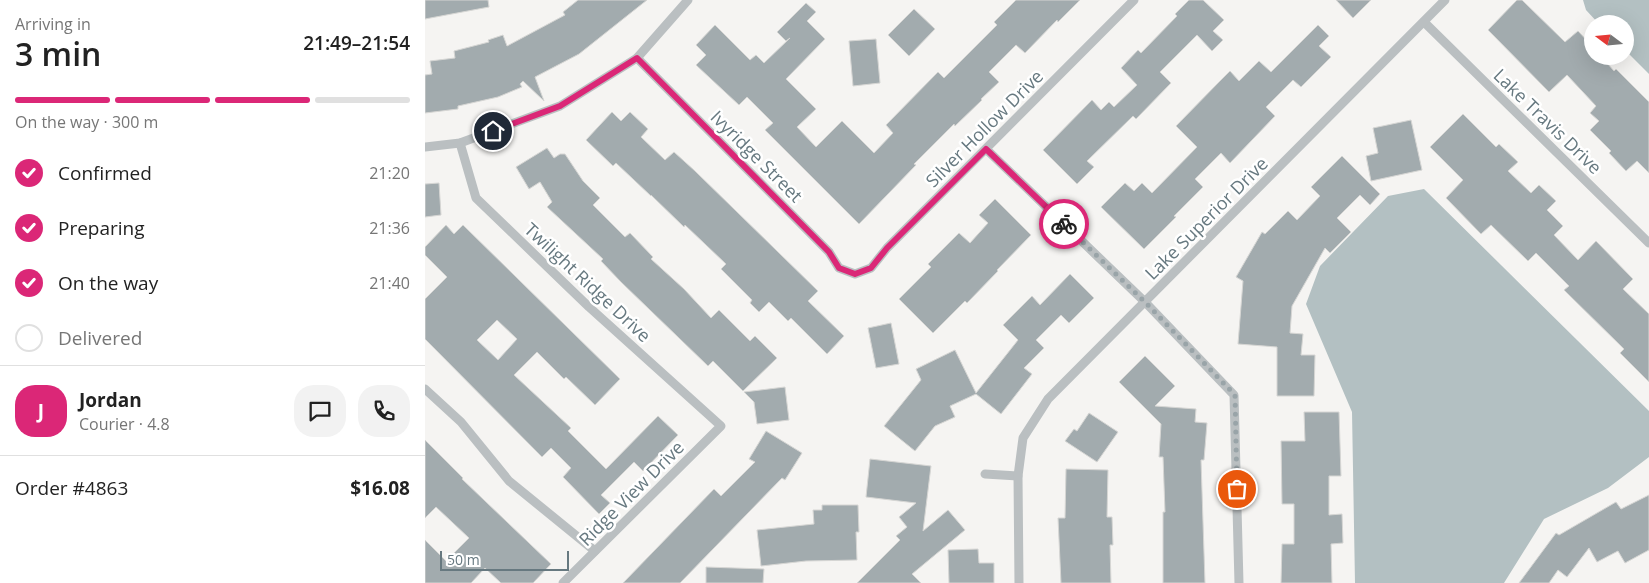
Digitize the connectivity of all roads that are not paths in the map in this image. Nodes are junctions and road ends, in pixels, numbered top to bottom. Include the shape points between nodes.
1 (688, 0) edge
2 (1134, 0) edge
3 (1445, 0) edge
4 (1424, 22) junction
5 (637, 58) junction
6 (460, 143) junction
7 (425, 146) edge
8 (986, 149) junction
9 (1649, 243) edge
10 (855, 274) joint
11 (1145, 302) junction
12 (425, 389) edge
13 (721, 426) joint
14 (985, 474) dead end
15 (1017, 476) junction
16 (595, 551) junction
17 (563, 583) edge
18 (1019, 583) edge
19 (1239, 583) edge

1 - 5 street
2 - 8 street, Silver Hollow Drive
3 - 4 street, Lake Superior Drive
4 - 9 street, Lake Travis Drive
4 - 11 street, Lake Superior Drive
5 - 6 street via 560,106
5 - 10 street, Ivyridge Street via 829,252 839,268
6 - 7 street
6 - 13 street, Twilight Ridge Drive via 476,198 589,307
8 - 10 street, Silver Hollow Drive via 871,268
8 - 11 street
11 - 15 street, Lake Superior Drive via 1049,399 1023,438
11 - 19 street via 1235,395
12 - 16 street via 461,422 509,481
13 - 16 street, Ridge View Drive
14 - 15 street
15 - 18 street, Lake Superior Drive
16 - 17 street, Ridge View Drive

